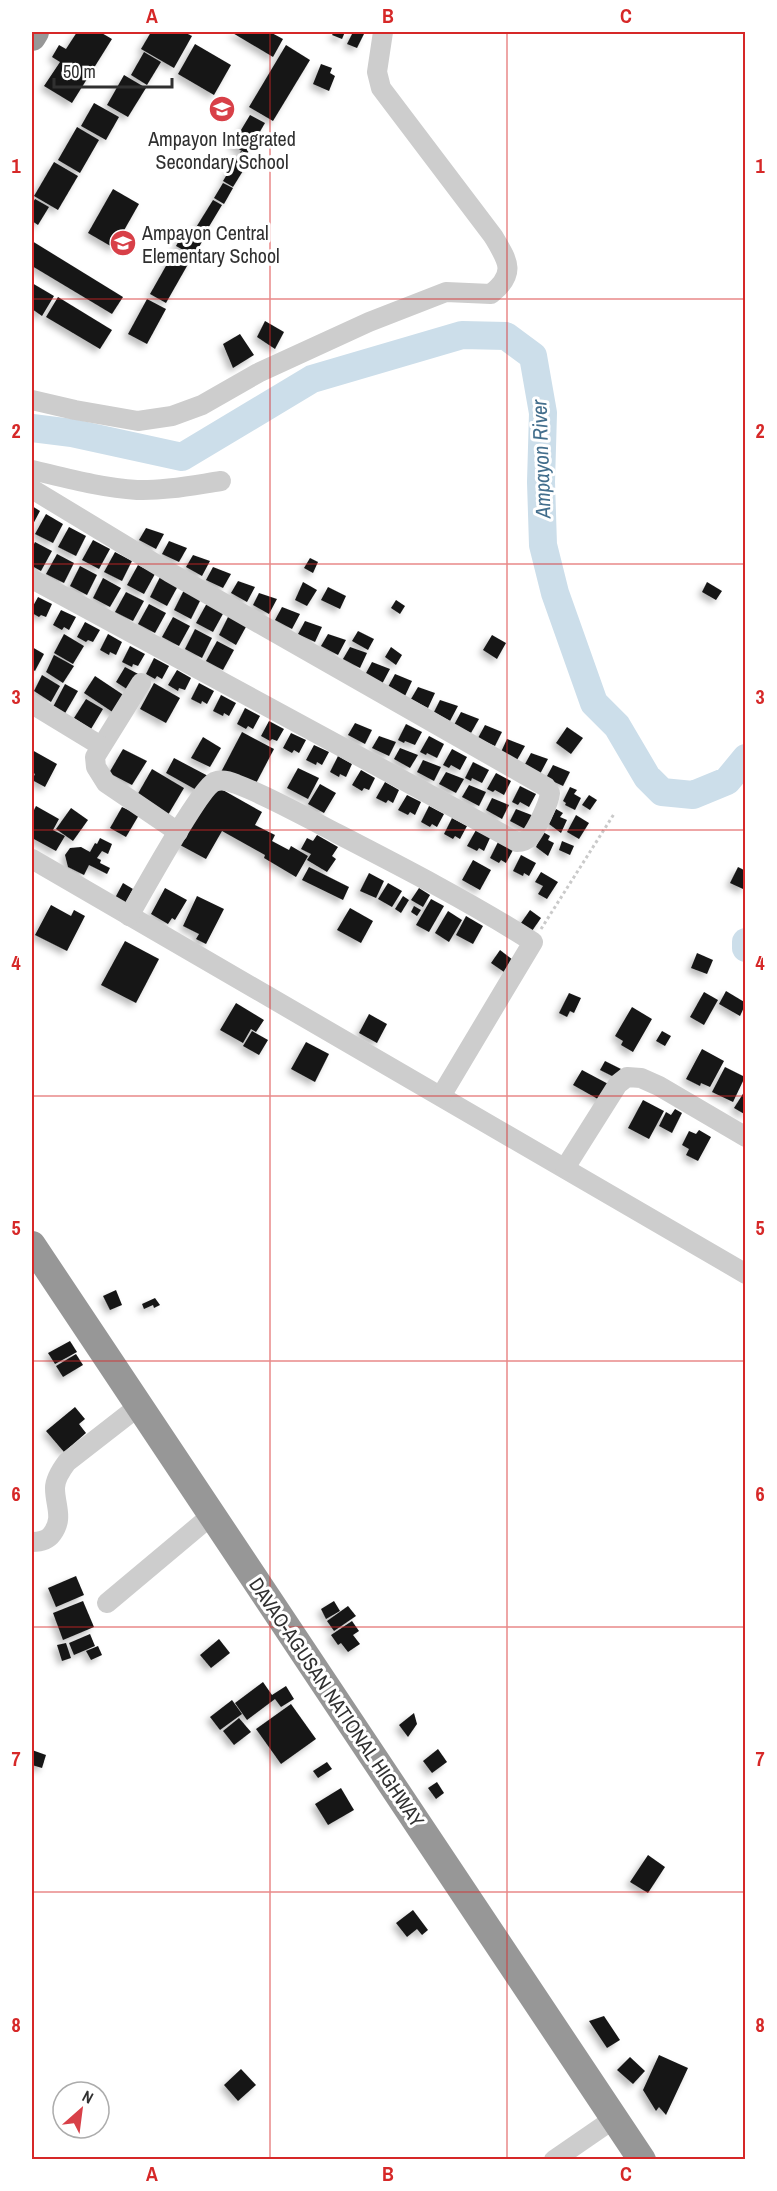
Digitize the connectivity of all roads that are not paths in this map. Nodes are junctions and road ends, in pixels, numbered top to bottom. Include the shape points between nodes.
1 (35, 32) edge
2 (383, 32) edge
3 (32, 38) edge
4 (32, 400) edge
5 (32, 470) edge
6 (221, 481) dead end
7 (32, 489) edge
8 (32, 579) edge
9 (141, 683) dead end
10 (32, 704) edge
11 (101, 746) junction
12 (178, 832) junction
13 (32, 859) edge
14 (129, 916) junction
15 (441, 1096) junction
16 (746, 1137) edge
17 (565, 1168) junction
18 (32, 1245) edge
19 (746, 1274) edge
20 (139, 1406) junction
21 (212, 1515) junction
22 (32, 1542) edge
23 (107, 1603) dead end
24 (615, 2118) junction
25 (554, 2160) edge
26 (642, 2160) edge

1 - 3 highway
2 - 4 street via 377,72 381,88 493,236 508,262 508,274 502,285 491,294 446,292 369,322 172,416 138,421
5 - 6 street via 138,490
7 - 8 street via 169,572 546,787 549,800 530,836 517,842
9 - 11 street
10 - 11 street
11 - 12 street via 95,757 96,767 106,783
12 - 14 street
12 - 15 street via 207,788 223,780 236,784 429,881 533,942
13 - 14 street
14 - 15 street
15 - 17 street
16 - 17 street via 659,1086 627,1077 618,1084
17 - 19 street
18 - 20 highway, DAVAO-AGUSAN NATIONAL HIGHWAY
20 - 21 highway, DAVAO-AGUSAN NATIONAL HIGHWAY
20 - 22 street via 67,1462 54,1487 60,1519 57,1528 49,1539
21 - 23 street
21 - 24 highway, DAVAO-AGUSAN NATIONAL HIGHWAY
24 - 25 street
24 - 26 highway, DAVAO-AGUSAN NATIONAL HIGHWAY

